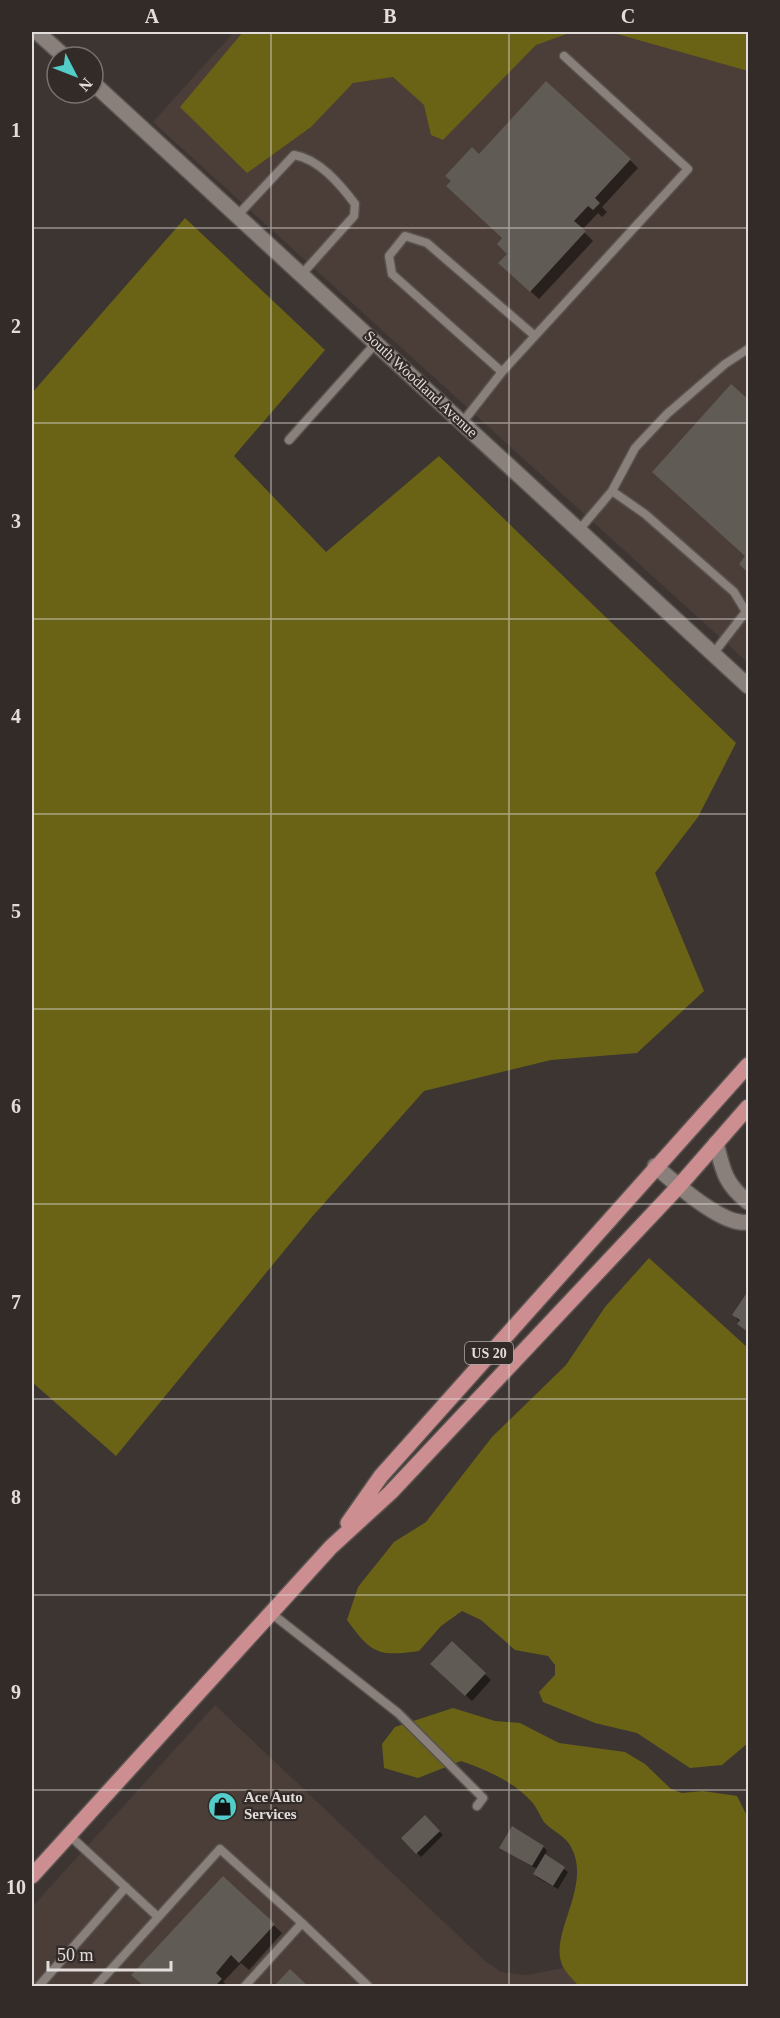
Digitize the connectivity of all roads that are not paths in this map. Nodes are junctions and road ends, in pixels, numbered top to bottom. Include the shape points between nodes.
1 (38, 32) edge
2 (52, 45) edge
3 (564, 56) dead end
4 (105, 94) edge
5 (237, 216) junction
6 (302, 274) junction
7 (535, 336) junction
8 (376, 342) junction
9 (748, 349) edge
10 (502, 372) junction
11 (462, 423) junction
12 (289, 441) dead end
13 (612, 491) junction
14 (579, 530) junction
15 (747, 612) edge
16 (713, 654) junction
17 (748, 686) edge
18 (748, 1065) edge
19 (748, 1107) edge
20 (716, 1143) junction
21 (656, 1166) junction
22 (679, 1186) junction
23 (748, 1202) edge
24 (748, 1222) edge
25 (331, 1547) junction
26 (271, 1614) junction
27 (477, 1806) dead end
28 (69, 1835) junction
29 (32, 1876) edge
30 (126, 1887) junction
31 (157, 1916) junction
32 (302, 1923) junction
33 (39, 1986) edge
34 (96, 1986) edge
35 (245, 1986) edge
36 (368, 1986) edge

1 - 2 street
3 - 7 lane via 688,169
4 - 5 street, South Woodland Avenue
5 - 6 street, South Woodland Avenue
5 - 6 lane via 294,155 306,157 319,167 355,204 354,216
6 - 8 street, South Woodland Avenue
7 - 10 lane
7 - 10 lane via 428,243 405,236 389,256 392,274
8 - 11 street, South Woodland Avenue
8 - 12 lane
9 - 13 lane via 667,414 635,448
10 - 11 lane
11 - 14 street, South Woodland Avenue
13 - 14 lane
13 - 15 lane via 645,514 734,592
14 - 16 street, South Woodland Avenue
15 - 16 lane
16 - 17 street, South Woodland Avenue
18 - 21 main road, US 20
19 - 20 main road, US 20
20 - 22 main road, US 20
20 - 23 street via 724,1176 733,1191
21 - 22 street
21 - 25 main road, US 20 via 381,1476
22 - 24 street via 728,1218
22 - 25 main road, US 20 via 399,1483
25 - 26 main road, US 20
26 - 27 lane via 398,1713 483,1798
26 - 28 main road, US 20
28 - 29 main road, US 20
28 - 30 lane
30 - 31 lane
30 - 33 lane
31 - 32 lane via 220,1849
31 - 34 lane
32 - 35 lane
32 - 36 lane

